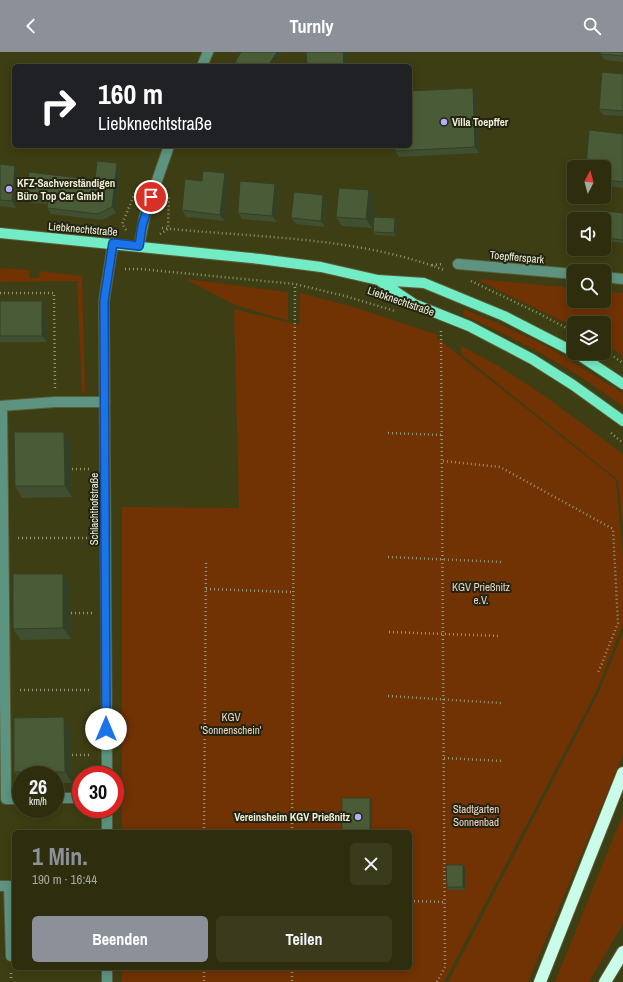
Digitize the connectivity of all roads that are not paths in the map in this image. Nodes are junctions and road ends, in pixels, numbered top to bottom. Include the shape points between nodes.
1 (208, 52) edge
2 (203, 64) edge
3 (168, 148) edge
4 (0, 233) edge
5 (113, 243) junction
6 (139, 246) junction
7 (458, 264) dead end
8 (567, 273) edge
9 (611, 278) edge
10 (623, 279) edge
11 (378, 280) junction
12 (567, 348) edge
13 (587, 360) edge
14 (623, 384) edge
15 (105, 402) junction
16 (1, 406) edge
17 (623, 421) edge
18 (107, 766) edge
19 (623, 773) edge
20 (12, 799) edge
21 (107, 818) edge
22 (107, 830) edge
23 (0, 886) edge
24 (623, 952) edge
25 (0, 956) edge
26 (12, 956) edge
27 (107, 970) edge
28 (107, 982) edge
29 (540, 982) edge
30 (605, 982) edge

1 - 2 street
3 - 6 street via 146,215
4 - 5 main road, Liebknechtstraße
5 - 6 main road, Liebknechtstraße
5 - 15 street, Schlachthofstraße via 104,301
6 - 11 main road, Liebknechtstraße via 321,267
7 - 8 street, Toepfferspark
9 - 10 street
11 - 12 main road, Liebknechtstraße via 424,283 504,316
11 - 17 main road, Liebknechtstraße via 414,304 469,326 532,359
13 - 14 main road, Liebknechtstraße
15 - 16 street
15 - 18 street, Schlachthofstraße
16 - 20 street via 6,799
19 - 29 highway
21 - 22 street
23 - 26 street via 9,886
24 - 30 highway
25 - 26 street
27 - 28 street

